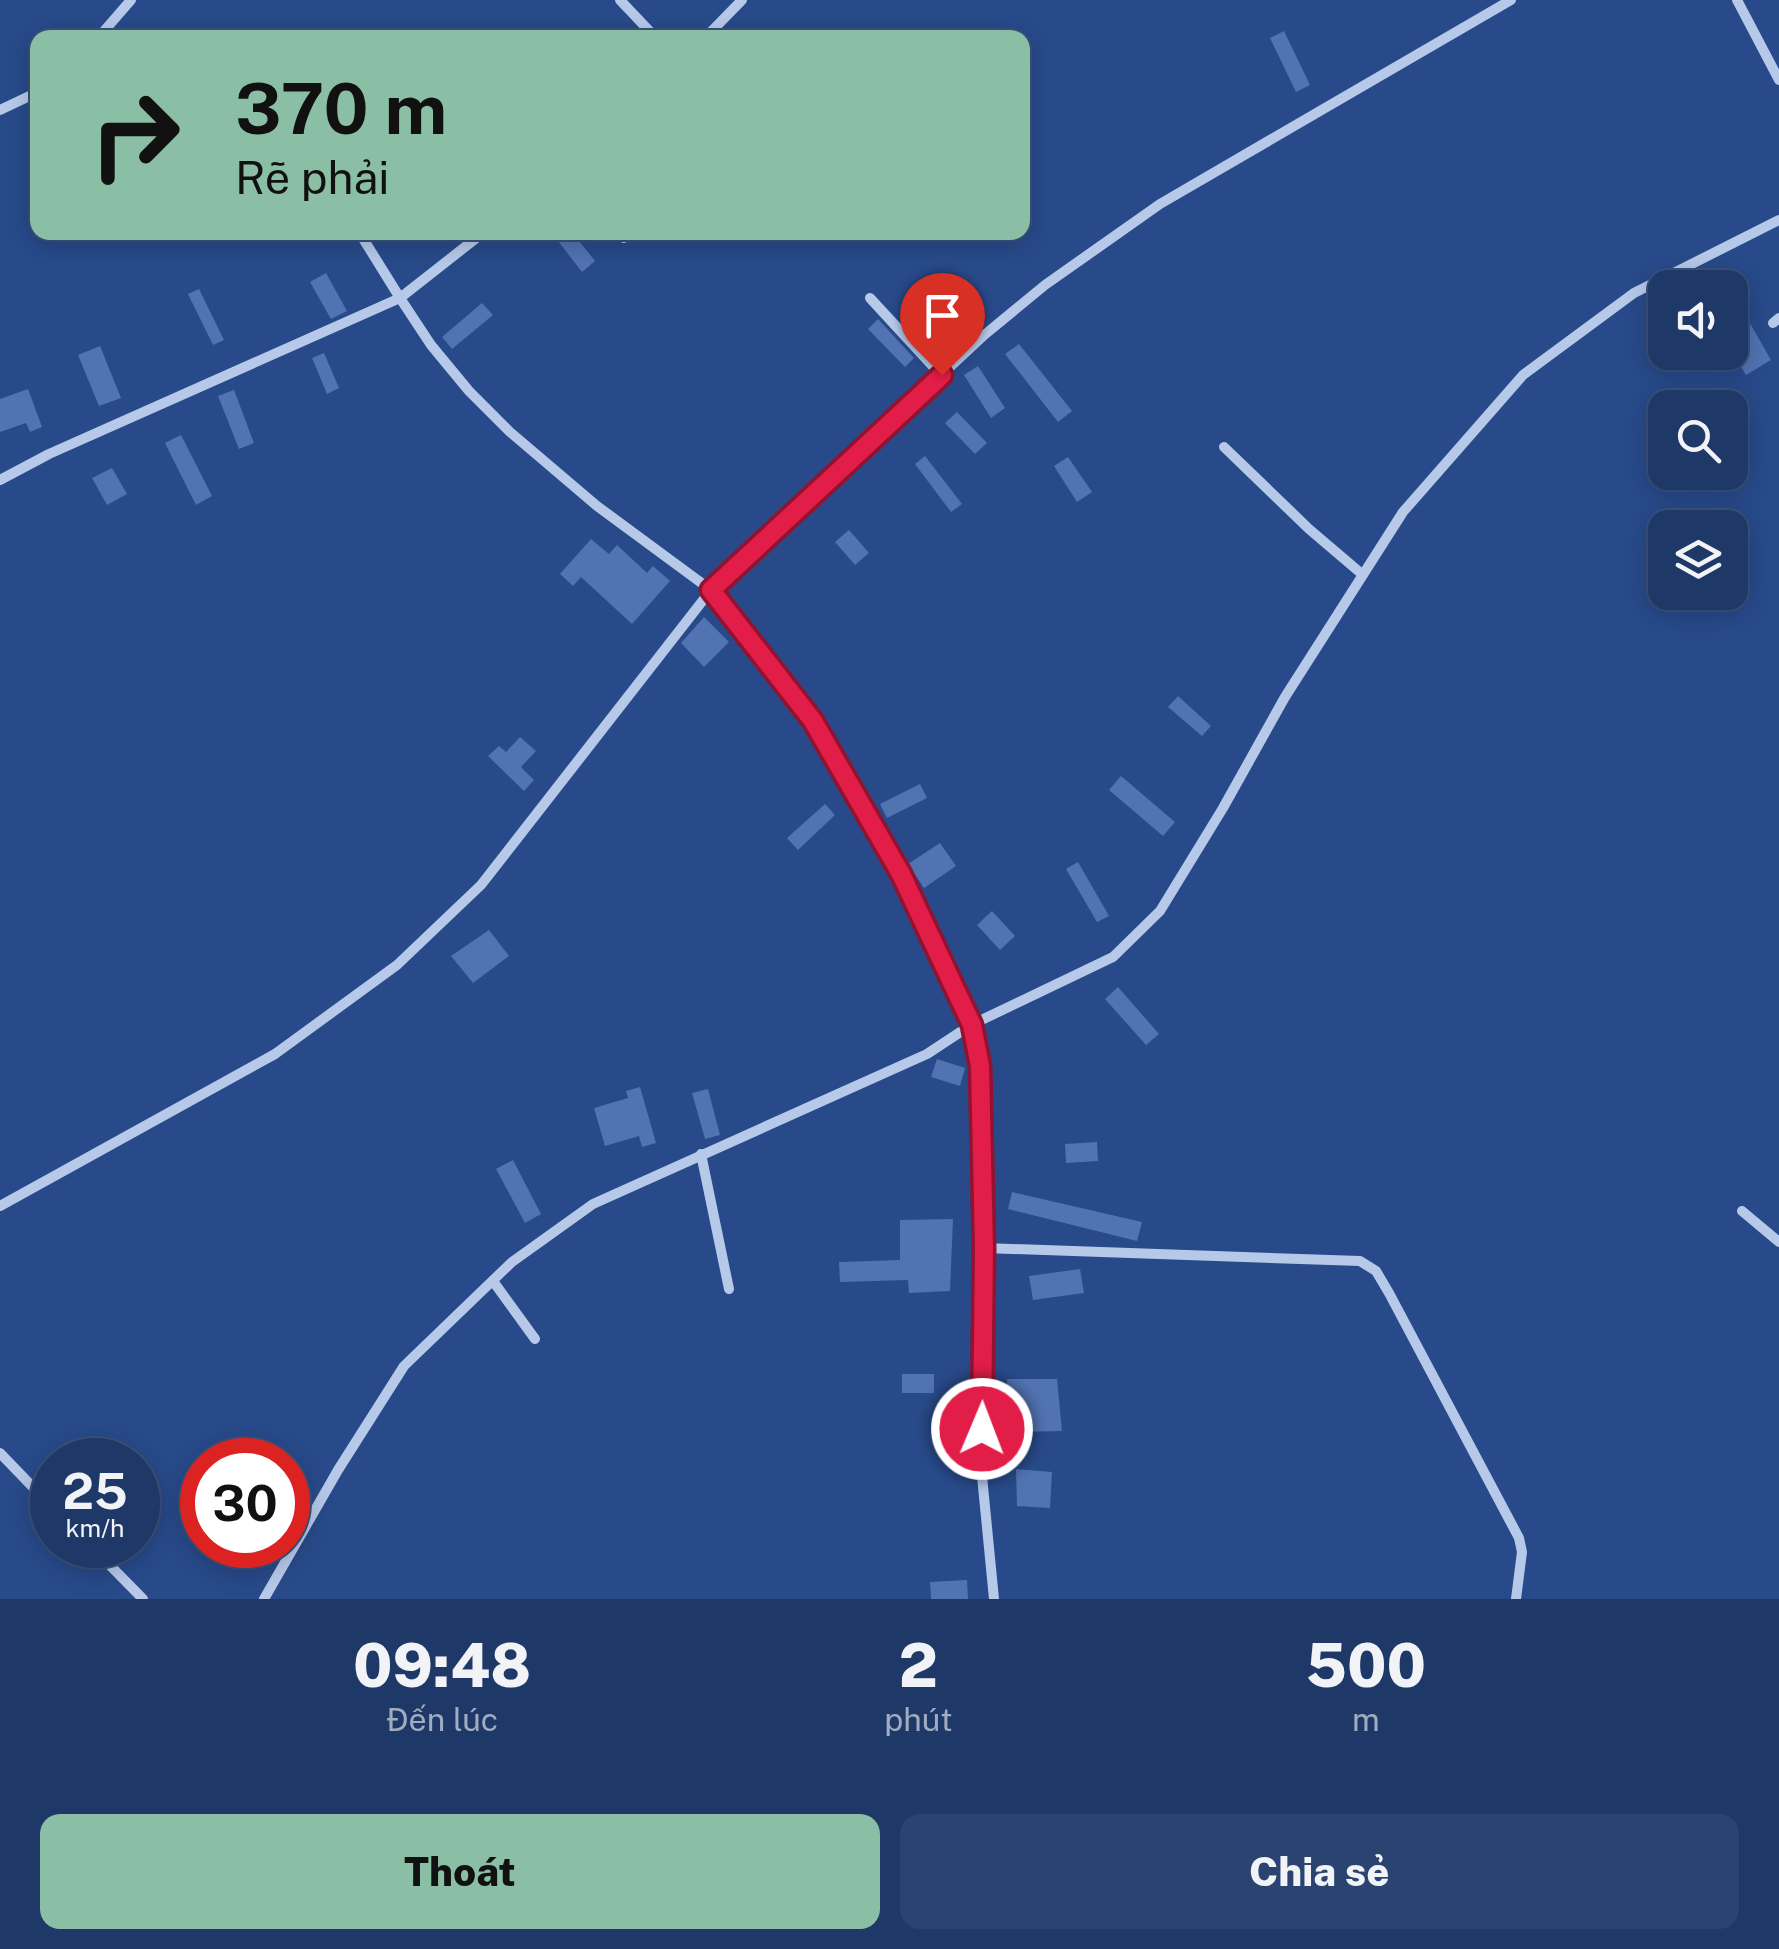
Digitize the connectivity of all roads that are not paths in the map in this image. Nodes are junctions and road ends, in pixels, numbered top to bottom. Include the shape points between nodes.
1 (131, 0) edge
2 (620, 0) edge
3 (742, 0) edge
4 (1511, 0) edge
5 (1737, 0) edge
6 (105, 30) edge
7 (648, 30) edge
8 (713, 30) edge
9 (1779, 80) edge
10 (30, 96) edge
11 (0, 110) edge
12 (1779, 220) edge
13 (364, 240) edge
14 (474, 240) edge
15 (400, 298) junction
16 (870, 298) dead end
17 (942, 375) junction
18 (1224, 447) dead end
19 (0, 480) edge
20 (1363, 575) junction
21 (711, 590) junction
22 (972, 1025) junction
23 (701, 1154) junction
24 (0, 1206) edge
25 (1742, 1211) dead end
26 (1779, 1242) edge
27 (984, 1248) junction
28 (493, 1280) junction
29 (729, 1289) dead end
30 (535, 1339) dead end
31 (0, 1453) edge
32 (30, 1484) edge
33 (113, 1568) edge
34 (143, 1599) edge
35 (264, 1599) edge
36 (994, 1599) edge
37 (1516, 1599) edge

1 - 6 street
2 - 7 street
3 - 8 street
4 - 17 street via 1160,204 1045,285
5 - 9 street
10 - 11 street
12 - 20 street via 1634,293 1523,374 1403,512
13 - 15 street
14 - 15 street
15 - 19 street
15 - 21 street via 456,376 510,432
16 - 17 street
17 - 21 street
18 - 20 street
20 - 22 street via 1160,911 1113,957
21 - 22 street via 813,721 901,874
21 - 24 street via 481,885 397,965 275,1054
22 - 23 street via 927,1054
22 - 27 street via 980,1066
23 - 28 street via 593,1204
23 - 29 street
25 - 26 street
27 - 36 street via 982,1466
27 - 37 street via 1282,1256 1370,1266 1519,1538
28 - 30 street
28 - 35 street via 404,1366
31 - 32 street
33 - 34 street

